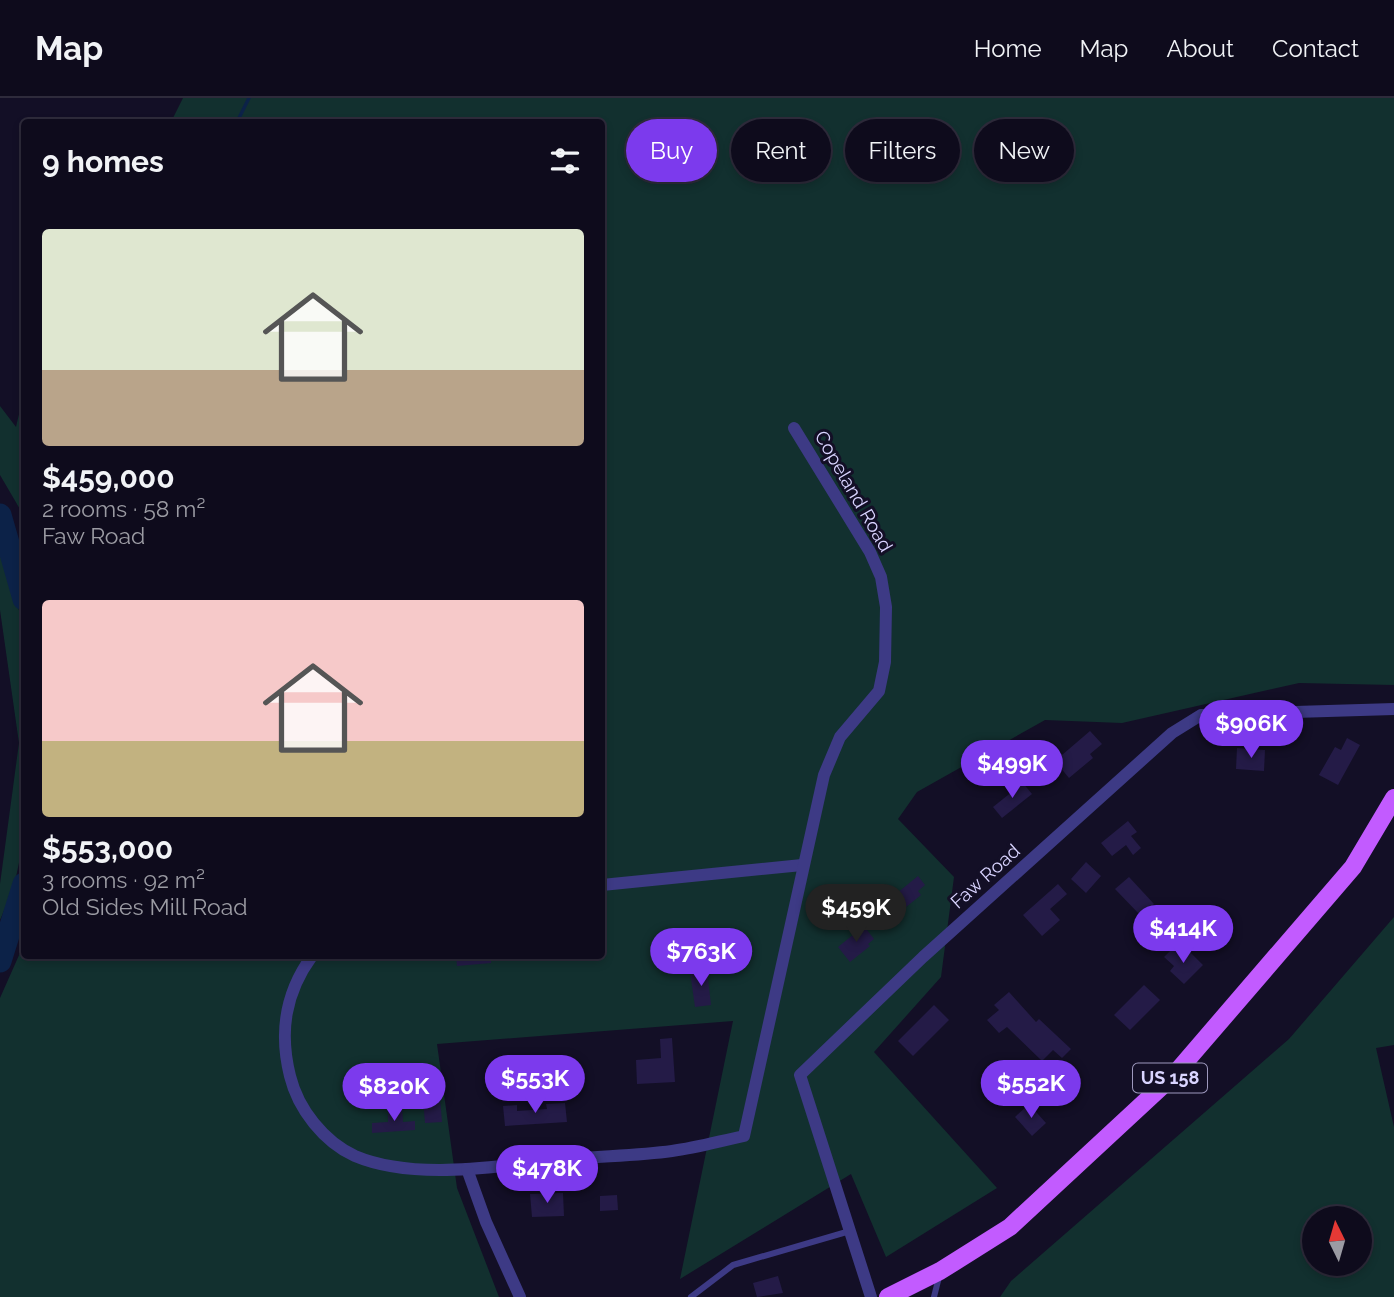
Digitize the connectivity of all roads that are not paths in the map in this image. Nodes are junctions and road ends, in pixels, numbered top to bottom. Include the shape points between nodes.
1 (794, 428) dead end
2 (1394, 709) edge
3 (1394, 798) edge
4 (802, 866) junction
5 (605, 885) edge
6 (310, 959) edge
7 (467, 1169) junction
8 (850, 1231) junction
9 (940, 1271) junction
10 (520, 1297) edge
11 (691, 1297) edge
12 (871, 1297) edge
13 (888, 1297) edge
14 (934, 1297) edge

1 - 4 street, Copeland Road via 870,552 886,607 883,680 831,752
2 - 8 street, Faw Road via 1201,715 1172,733 904,975 800,1075
3 - 9 main road, US 158 via 1353,867 1174,1075 1031,1209
4 - 5 street
4 - 7 street, Copeland Road via 744,1136 672,1151
6 - 7 street via 288,1002 284,1038 292,1085 309,1117 339,1147 371,1161
7 - 10 street
8 - 11 lane via 733,1265
8 - 12 street, Faw Road
9 - 13 main road, US 158
9 - 14 lane

